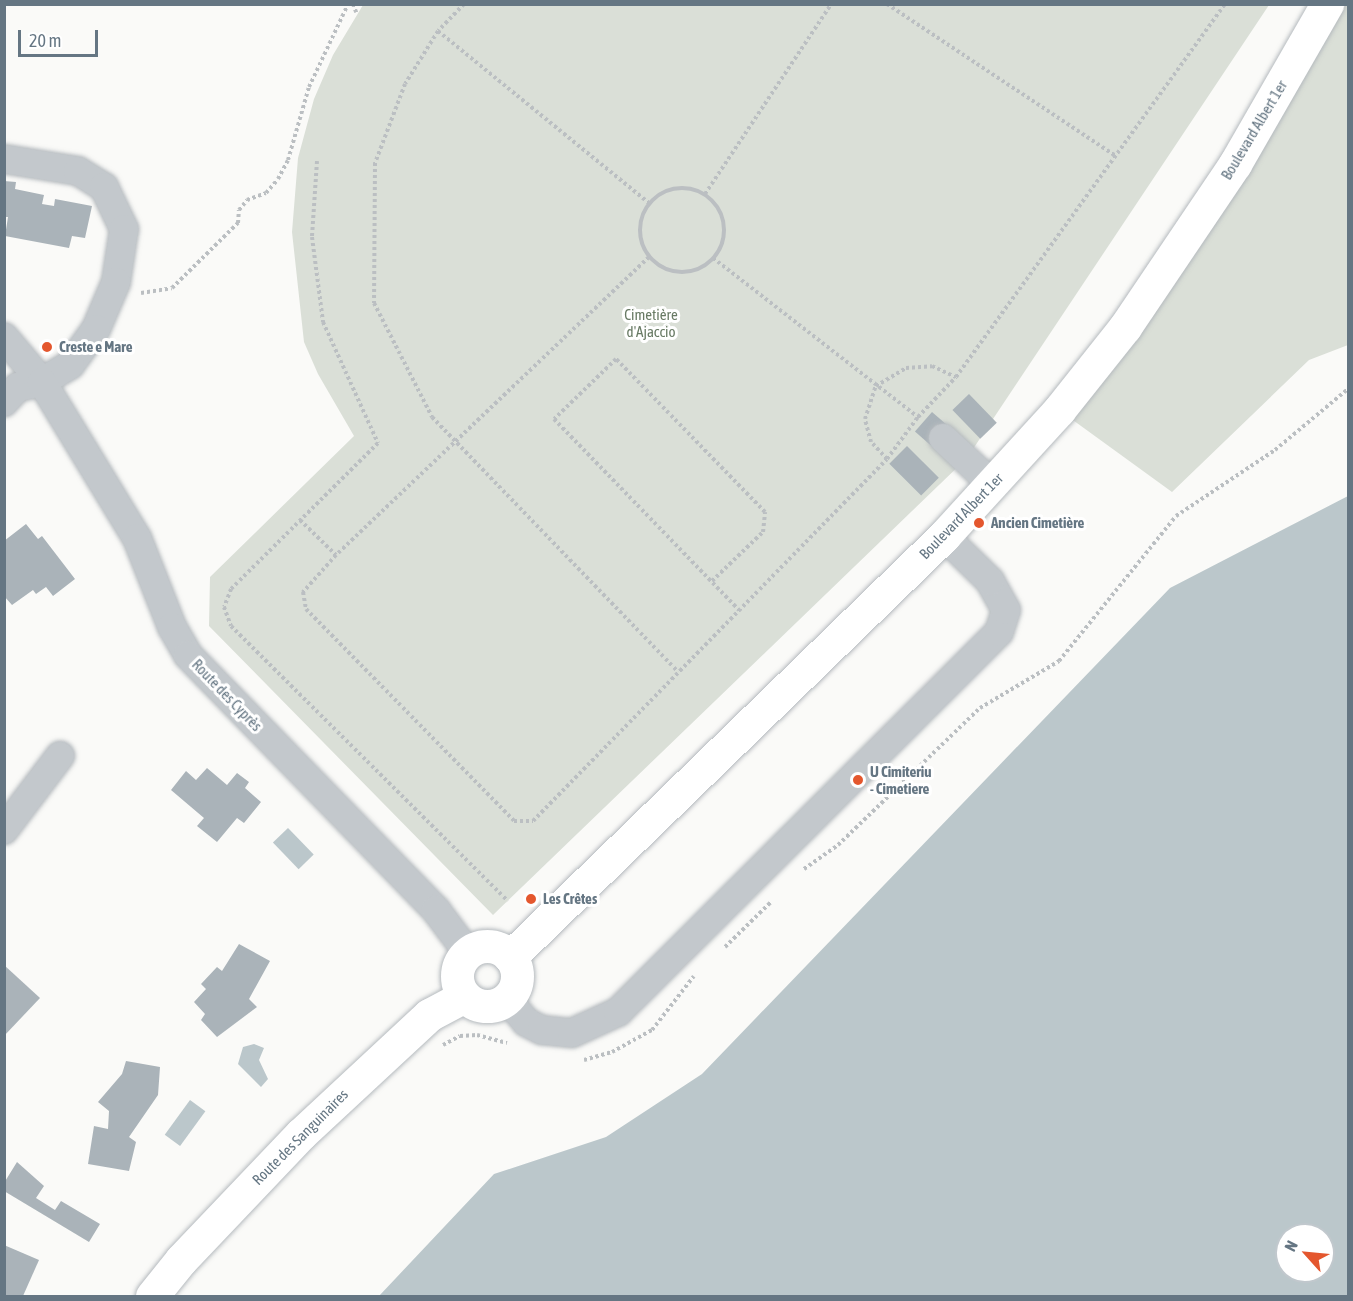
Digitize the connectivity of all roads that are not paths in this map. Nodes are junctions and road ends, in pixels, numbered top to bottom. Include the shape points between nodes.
1 (1327, 4) edge
2 (4, 159) edge
3 (4, 337) edge
4 (42, 382) junction
5 (4, 402) edge
6 (943, 438) dead end
7 (992, 484) junction
8 (944, 536) junction
9 (60, 756) dead end
10 (4, 830) edge
11 (468, 953) junction
12 (510, 957) junction
13 (464, 996) junction
14 (507, 999) junction
15 (152, 1296) edge

1 - 7 main road, Boulevard Albert 1er via 1235,164 1125,327 1059,410
2 - 4 street via 78,171 104,187 124,229 117,282 96,329 70,365
3 - 4 street, Route des Cyprès
4 - 5 street via 18,387
4 - 11 street, Route des Cyprès via 137,538 172,627 188,655 436,910
6 - 7 street
7 - 8 main road, Boulevard Albert 1er
8 - 12 main road, Boulevard Albert 1er
8 - 14 street via 990,581 1001,600 1006,610 999,632 618,1012 572,1033 542,1030 526,1022
9 - 10 street
11 - 12 main road via 485,946
11 - 13 main road via 457,979
12 - 14 main road via 515,965 516,983
13 - 14 main road via 480,1006
13 - 15 main road, Route des Sanguinaires via 429,1015 301,1134 181,1260

